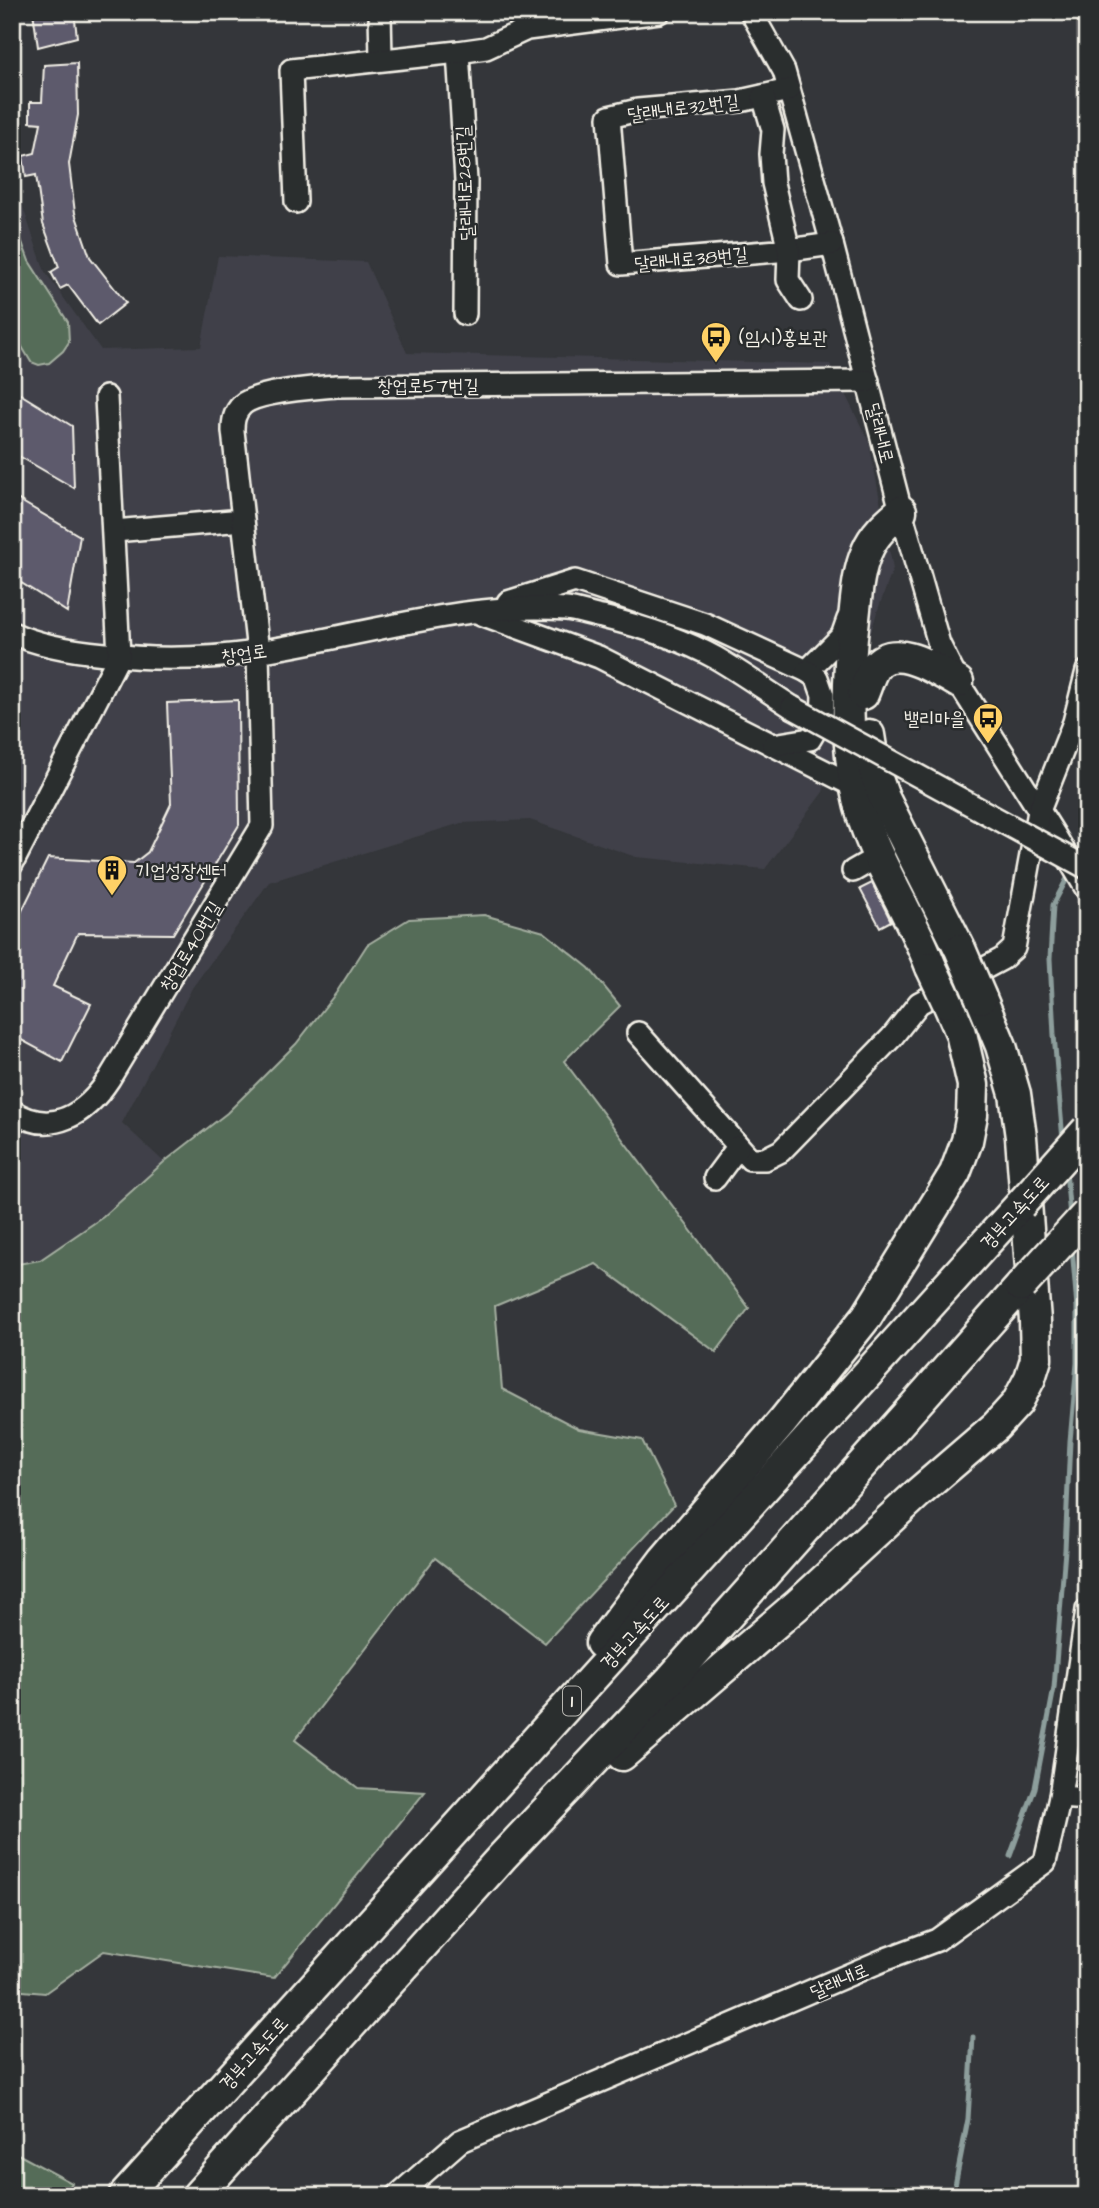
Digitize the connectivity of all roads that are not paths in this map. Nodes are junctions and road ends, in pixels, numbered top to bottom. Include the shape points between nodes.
1 (380, 12) edge
2 (659, 12) edge
3 (751, 12) edge
4 (458, 52) junction
5 (381, 60) junction
6 (789, 90) junction
7 (763, 96) junction
8 (615, 193) joint
9 (296, 202) dead end
10 (832, 244) junction
11 (789, 250) junction
12 (801, 300) dead end
13 (465, 314) dead end
14 (868, 381) junction
15 (106, 397) dead end
16 (901, 510) junction
17 (243, 520) junction
18 (114, 531) junction
19 (858, 586) junction
20 (476, 612) junction
21 (12, 633) edge
22 (258, 652) junction
23 (119, 656) junction
24 (807, 671) junction
25 (1087, 671) edge
26 (958, 682) junction
27 (863, 694) junction
28 (773, 745) junction
29 (856, 787) junction
30 (1040, 811) junction
31 (880, 856) junction
32 (12, 864) edge
33 (1087, 868) edge
34 (853, 871) dead end
35 (1087, 890) edge
36 (638, 1033) dead end
37 (12, 1111) edge
38 (1087, 1130) edge
39 (738, 1147) junction
40 (715, 1178) dead end
41 (1087, 1214) edge
42 (1087, 1610) edge
43 (1081, 1677) edge
44 (1060, 1797) junction
45 (1087, 1799) edge
46 (464, 1821) junction
47 (502, 1857) junction
48 (124, 2196) edge
49 (197, 2196) edge
50 (397, 2196) edge

1 - 5 street
2 - 4 street via 527,29 486,48
3 - 6 street, 달래내로 via 784,71
4 - 5 street
4 - 13 street, 달래내로28번길 via 466,181
5 - 9 street via 291,70
6 - 7 street, 달래내로32번길
6 - 10 street, 달래내로
7 - 8 street, 달래내로32번길 via 610,117
7 - 11 street via 773,130 773,183
8 - 11 street, 달래내로38번길 via 621,264
10 - 11 street, 달래내로38번길
10 - 14 street, 달래내로
11 - 12 street via 788,280
14 - 16 street, 달래내로
14 - 17 street, 창업로57번길 via 371,385 262,396 240,407 234,418
15 - 18 street
16 - 19 highway via 873,539
16 - 26 street, 달래내로 via 940,644
16 - 27 highway via 877,557 872,580
17 - 18 street
17 - 22 street, 창업로57번길
18 - 23 street
19 - 24 street via 842,636
19 - 29 highway via 848,695
20 - 22 street, 창업로
20 - 24 street via 575,581 705,624
20 - 28 street via 599,657
20 - 33 street, bridge via 568,609 620,621 715,657 792,707
21 - 23 street, 창업로
22 - 23 street, 창업로 via 173,659
22 - 37 street, 창업로40번길 via 260,831 97,1097 75,1115 52,1122 30,1120
23 - 32 street
24 - 28 street via 817,678 823,695 822,719 810,739
25 - 30 street via 1074,722
26 - 27 highway via 898,656 880,662
26 - 30 street, 달래내로
27 - 47 highway, bridge via 875,773 960,949 1001,1046 1015,1094 1035,1359 1030,1378 1017,1403 996,1426 797,1605
28 - 29 street
29 - 31 highway
30 - 35 street, 달래내로, bridge
30 - 39 street via 1014,947 1002,959 919,1003 782,1151 750,1160
31 - 34 street
31 - 46 highway, bridge via 961,1033 973,1085 972,1115 955,1173 867,1316 663,1562
36 - 39 street
38 - 46 highway, 경부고속도로 / 1, bridge
39 - 40 street
41 - 47 highway, bridge via 671,1679
42 - 43 street, 달래내로
43 - 44 street, 달래내로
44 - 45 street
44 - 50 street, 달래내로 via 1045,1862 937,1940 460,2141
46 - 48 highway, 경부고속도로 / 1
47 - 49 highway

